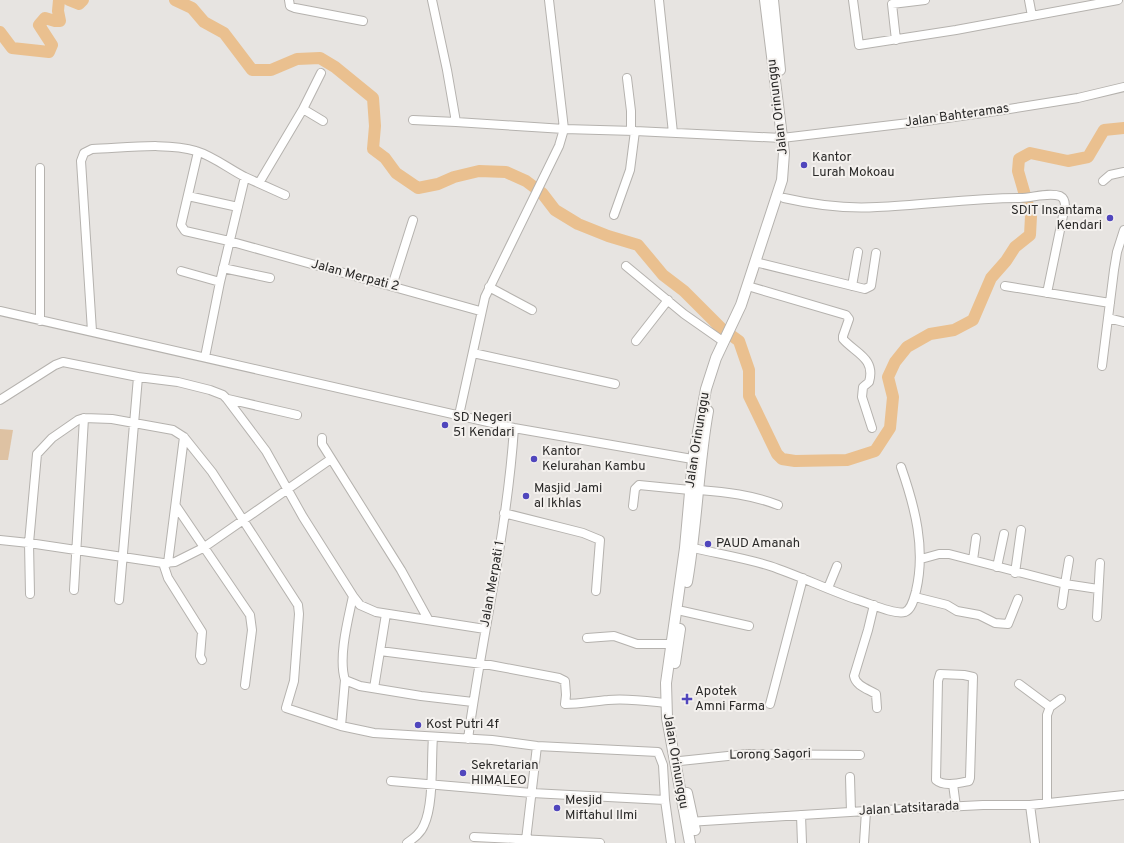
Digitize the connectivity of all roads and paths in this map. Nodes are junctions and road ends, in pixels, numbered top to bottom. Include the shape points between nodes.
1 (289, 0) edge
2 (432, 0) edge
3 (549, 0) edge
4 (659, 0) edge
5 (765, 0) edge
6 (773, 0) edge
7 (853, 0) edge
8 (925, 0) edge
9 (1029, 0) edge
10 (1118, 0) edge
11 (891, 2) edge
12 (1032, 16) junction
13 (363, 21) dead end
14 (896, 40) junction
15 (321, 73) dead end
16 (627, 78) dead end
17 (1124, 87) edge
18 (303, 109) junction
19 (413, 120) dead end
20 (323, 121) dead end
21 (456, 122) junction
22 (564, 129) junction
23 (633, 130) junction
24 (673, 133) junction
25 (785, 138) junction
26 (198, 152) junction
27 (40, 168) dead end
28 (1124, 172) edge
29 (245, 177) junction
30 (1102, 182) dead end
31 (259, 183) junction
32 (285, 195) dead end
33 (188, 196) junction
34 (784, 198) junction
35 (238, 207) junction
36 (614, 215) dead end
37 (413, 220) dead end
38 (1124, 230) edge
39 (229, 241) junction
40 (858, 252) dead end
41 (876, 253) dead end
42 (759, 263) junction
43 (626, 266) dead end
44 (223, 268) junction
45 (181, 271) dead end
46 (270, 278) dead end
47 (220, 282) junction
48 (392, 286) junction
49 (852, 286) junction
50 (1005, 286) dead end
51 (489, 287) junction
52 (751, 287) junction
53 (1047, 293) junction
54 (668, 300) junction
55 (1110, 303) junction
56 (532, 310) dead end
57 (0, 311) edge
58 (480, 311) junction
59 (1108, 318) junction
60 (40, 320) junction
61 (1124, 322) edge
62 (735, 323) junction
63 (92, 331) junction
64 (726, 339) junction
65 (636, 341) dead end
66 (473, 353) junction
67 (204, 357) junction
68 (1102, 366) dead end
69 (138, 377) junction
70 (615, 384) dead end
71 (228, 399) junction
72 (0, 400) edge
73 (297, 415) dead end
74 (459, 415) junction
75 (84, 418) junction
76 (134, 422) junction
77 (514, 428) junction
78 (872, 428) dead end
79 (184, 437) junction
80 (322, 438) dead end
81 (331, 459) junction
82 (697, 460) junction
83 (902, 467) dead end
84 (286, 488) junction
85 (694, 490) junction
86 (778, 505) dead end
87 (176, 506) junction
88 (633, 506) dead end
89 (504, 513) junction
90 (242, 519) junction
91 (1021, 530) dead end
92 (1004, 534) dead end
93 (976, 538) dead end
94 (0, 540) edge
95 (28, 543) junction
96 (203, 548) junction
97 (693, 548) junction
98 (76, 550) junction
99 (124, 556) junction
100 (921, 559) junction
101 (973, 560) junction
102 (1069, 560) dead end
103 (166, 563) junction
104 (1100, 563) dead end
105 (837, 566) dead end
106 (998, 567) junction
107 (1015, 573) junction
108 (803, 578) junction
109 (1065, 584) junction
110 (828, 588) junction
111 (1098, 589) junction
112 (74, 590) dead end
113 (596, 591) dead end
114 (30, 594) dead end
115 (353, 596) junction
116 (915, 597) junction
117 (1018, 599) dead end
118 (119, 600) dead end
119 (874, 604) junction
120 (1062, 605) dead end
121 (682, 611) junction
122 (386, 614) junction
123 (1097, 617) dead end
124 (428, 619) junction
125 (749, 626) dead end
126 (485, 629) junction
127 (587, 638) dead end
128 (674, 644) junction
129 (380, 651) junction
130 (202, 660) dead end
131 (479, 664) junction
132 (345, 680) junction
133 (1019, 684) dead end
134 (244, 685) dead end
135 (374, 688) junction
136 (1061, 699) dead end
137 (473, 702) junction
138 (665, 703) junction
139 (770, 704) dead end
140 (1050, 707) junction
141 (877, 708) dead end
142 (341, 726) junction
143 (433, 737) junction
144 (468, 739) junction
145 (537, 746) junction
146 (675, 750) junction
147 (660, 754) junction
148 (860, 755) dead end
149 (680, 761) junction
150 (850, 777) dead end
151 (391, 781) dead end
152 (953, 784) junction
153 (431, 786) junction
154 (532, 793) junction
155 (1124, 795) edge
156 (665, 800) junction
157 (1047, 803) junction
158 (1030, 805) junction
159 (956, 807) junction
160 (866, 811) junction
161 (851, 812) junction
162 (801, 815) junction
163 (690, 822) junction
164 (474, 837) dead end
165 (526, 840) junction
166 (408, 843) edge
167 (600, 843) edge
168 (671, 843) edge
169 (690, 843) edge
170 (697, 843) edge
171 (802, 843) edge
172 (864, 843) edge
173 (1035, 843) edge

1 - 13 street via 290,6 295,8
2 - 21 street
3 - 22 street
4 - 24 street
5 - 25 street, Jalan Orinunggu
6 - 25 street, Jalan Orinunggu
7 - 14 street via 859,45
8 - 11 street
9 - 12 street
10 - 12 street
11 - 14 street
12 - 14 street
15 - 18 street
16 - 23 street
17 - 25 street, Jalan Bahteramas via 1078,98 1003,110
18 - 20 street
18 - 31 street
19 - 21 street, Jalan Bahteramas
21 - 22 street, Jalan Bahteramas
22 - 23 street, Jalan Bahteramas
22 - 51 street via 559,146
23 - 24 street, Jalan Bahteramas
23 - 36 street via 630,170
24 - 25 street, Jalan Bahteramas
25 - 34 street, Jalan Orinunggu via 790,166
25 - 62 street, Jalan Orinunggu via 782,180
26 - 29 street
26 - 33 street
26 - 63 street via 168,147 92,149 84,153 81,161
27 - 60 street
28 - 30 street via 1110,175
29 - 31 street
29 - 35 street
31 - 32 street
33 - 35 street
33 - 39 street, Jalan Merpati 2 via 181,225 183,229
34 - 42 street, Jalan Orinunggu
34 - 53 street via 827,206 876,207 995,198 1056,195 1062,197 1064,203
35 - 39 street
37 - 48 street
38 - 55 street via 1117,252
39 - 44 street
39 - 48 street, Jalan Merpati 2
40 - 49 street
41 - 49 street via 871,286 865,289
42 - 49 street
42 - 52 street, Jalan Orinunggu
43 - 54 street
44 - 46 street
44 - 47 street
45 - 47 street
47 - 67 street
48 - 58 street, Jalan Merpati 2
50 - 53 street
51 - 56 street
51 - 58 street
52 - 62 street, Jalan Orinunggu
52 - 78 street via 846,315 849,319 843,339 863,354 870,372 869,382 863,387 862,397
53 - 55 street
54 - 64 street
54 - 65 street
55 - 59 street
57 - 60 street
58 - 66 street
59 - 61 street
59 - 68 street
60 - 63 street
62 - 64 street, Jalan Orinunggu
63 - 67 street
64 - 82 street, Jalan Orinunggu
66 - 70 street
66 - 74 street
67 - 74 street
69 - 71 street via 203,388
69 - 72 street via 64,362 55,365
69 - 76 street
71 - 73 street
71 - 84 street via 266,451
74 - 77 street
75 - 76 street
75 - 95 street via 63,429 37,454
75 - 98 street
76 - 79 street via 173,430
76 - 99 street
77 - 82 street
77 - 89 street, Jalan Merpati 1
79 - 87 street
79 - 90 street via 199,454
80 - 81 street via 322,444
81 - 84 street via 312,474
81 - 124 street via 401,570
82 - 85 street, Jalan Orinunggu
83 - 100 street via 920,537
84 - 90 street
84 - 115 street
85 - 86 street via 758,497
85 - 88 street via 639,485 635,489
85 - 97 street, Jalan Orinunggu
85 - 128 street, Jalan Orinunggu
87 - 96 street
87 - 103 street
89 - 113 street via 583,533 600,540
89 - 126 street, Jalan Merpati 1
90 - 96 street
90 - 142 street via 298,605 294,681 286,708
91 - 107 street
92 - 106 street
93 - 101 street
94 - 95 street
95 - 98 street
95 - 114 street
96 - 103 street via 182,559
96 - 134 street via 252,620
97 - 108 street via 768,566
97 - 121 street, Jalan Orinunggu
98 - 99 street
98 - 112 street
99 - 103 street
99 - 118 street
100 - 101 street via 944,553
100 - 116 street
101 - 106 street
102 - 109 street
103 - 130 street via 168,578 202,632
104 - 111 street
105 - 110 street
106 - 107 street
107 - 109 street
108 - 110 street
108 - 139 street
109 - 111 street
109 - 120 street
110 - 119 street
111 - 123 street
115 - 122 street via 367,609
115 - 132 street via 345,648
116 - 117 street via 979,615 995,623 1008,624
116 - 119 street via 910,609 905,612 895,612
119 - 141 street via 854,676 858,684 876,694
121 - 125 street
121 - 128 street, Jalan Orinunggu
122 - 124 street
122 - 129 street
124 - 126 street
126 - 131 street, Jalan Merpati 1
127 - 128 street via 614,636 636,644
128 - 138 street, Jalan Orinunggu via 666,683
128 - 146 street, Jalan Orinunggu via 671,704
129 - 131 street
129 - 135 street
131 - 137 street, Jalan Merpati 1
131 - 138 street via 563,680 566,685 565,704 609,700
132 - 135 street
132 - 142 street
133 - 140 street
135 - 137 street
136 - 140 street
137 - 144 street, Jalan Merpati 1
138 - 146 street, Jalan Orinunggu
140 - 157 street via 1047,715
142 - 143 street via 374,732
143 - 144 street
143 - 153 street
144 - 145 street
145 - 147 street via 654,751
145 - 154 street
146 - 147 street
146 - 149 street, Jalan Orinunggu
146 - 163 street, Jalan Orinunggu
147 - 156 street
148 - 149 street, Lorong Sagori via 747,754
149 - 163 street, Jalan Orinunggu
150 - 161 street
151 - 153 street
152 - 152 street via 969,781 970,778 973,677 940,674 936,780 940,783
152 - 159 street
153 - 154 street
153 - 166 street via 425,824
154 - 156 street
154 - 165 street
155 - 157 street, Jalan Latsitarada
156 - 168 street
157 - 158 street, Jalan Latsitarada
158 - 159 street, Jalan Latsitarada
158 - 173 street
159 - 160 street, Jalan Latsitarada
160 - 161 street, Jalan Latsitarada
160 - 172 street
161 - 162 street, Jalan Latsitarada
162 - 163 street, Jalan Latsitarada
162 - 171 street
163 - 169 street, Jalan Orinunggu
163 - 170 street, Jalan Orinunggu
164 - 165 street
165 - 167 street

